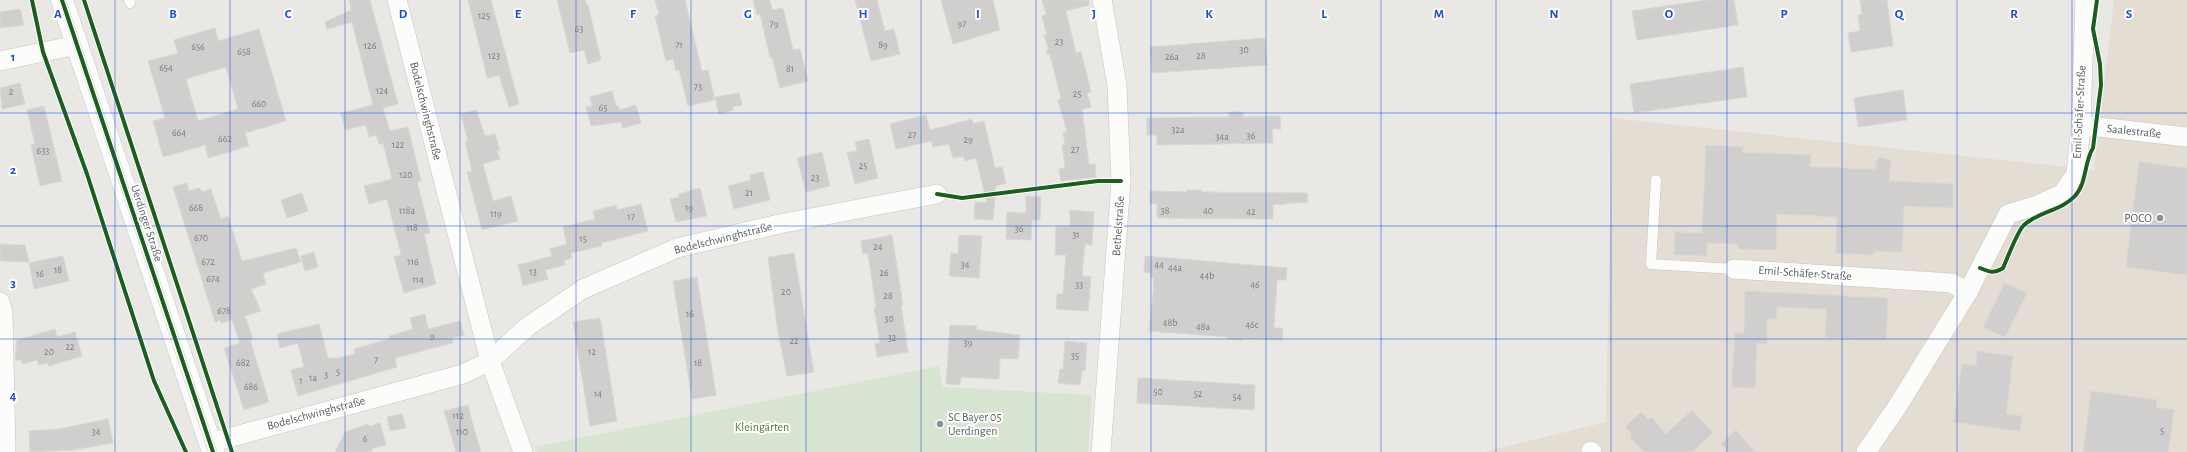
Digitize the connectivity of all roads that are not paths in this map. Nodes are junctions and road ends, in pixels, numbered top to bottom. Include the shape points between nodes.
1 (62, 0) edge
2 (397, 0) edge
3 (1102, 0) edge
4 (2085, 0) edge
5 (77, 45) junction
6 (0, 62) edge
7 (2081, 125) junction
8 (2187, 137) edge
9 (1656, 180) dead end
10 (937, 194) dead end
11 (1734, 269) joint
12 (1968, 292) junction
13 (0, 302) edge
14 (490, 361) junction
15 (211, 447) edge
16 (1868, 451) edge
17 (6, 452) edge
18 (523, 452) edge
19 (1101, 452) edge

1 - 5 street, Uerdinger Straße
2 - 14 street, Bodelschwinghstraße
3 - 19 street, Bethelstraße via 1117,85 1121,180
4 - 7 street, Emil-Schäfer-Straße
5 - 6 street
5 - 15 street, Uerdinger Straße
7 - 8 street, Saalestraße
7 - 12 street, Emil-Schäfer-Straße via 2076,174 2062,194 2008,214
9 - 11 lane via 1651,264
10 - 14 street, Bodelschwinghstraße via 779,224 677,248 583,289 527,327
11 - 12 street, Emil-Schäfer-Straße via 1951,283
12 - 16 street, Emil-Schäfer-Straße
13 - 17 street via 3,313
14 - 15 street, Bodelschwinghstraße via 463,374
14 - 18 street, Bodelschwinghstraße

